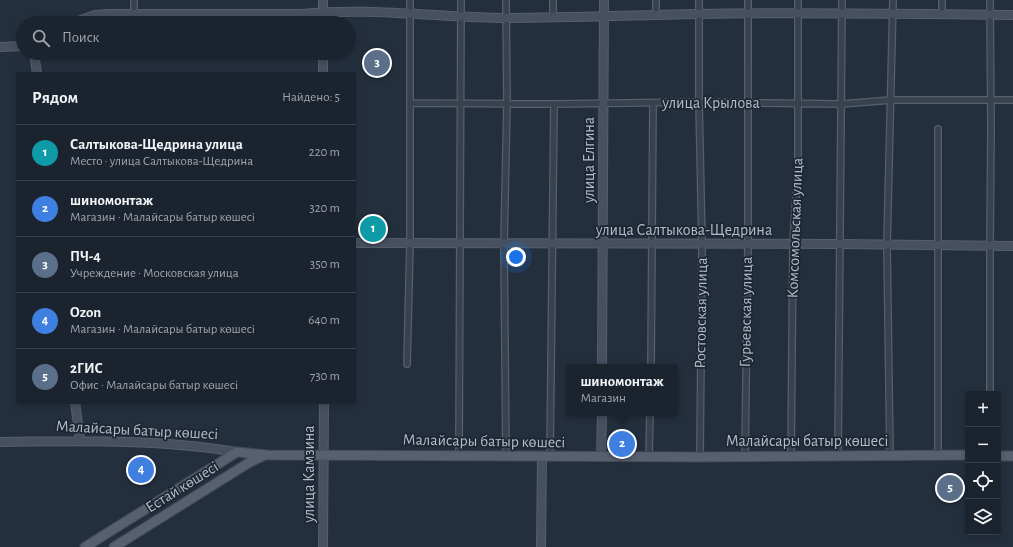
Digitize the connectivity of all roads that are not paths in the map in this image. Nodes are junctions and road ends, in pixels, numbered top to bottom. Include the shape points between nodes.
1 (134, 0) edge
2 (322, 0) edge
3 (410, 0) edge
4 (461, 0) edge
5 (506, 0) edge
6 (553, 0) edge
7 (604, 0) edge
8 (656, 0) edge
9 (699, 0) edge
10 (748, 0) edge
11 (798, 0) edge
12 (842, 0) edge
13 (893, 0) edge
14 (942, 0) edge
15 (990, 0) edge
16 (322, 12) junction
17 (134, 14) junction
18 (410, 14) junction
19 (699, 14) junction
20 (748, 14) junction
21 (798, 14) junction
22 (842, 14) junction
23 (893, 14) junction
24 (942, 15) junction
25 (990, 15) junction
26 (1013, 15) edge
27 (92, 16) edge
28 (322, 16) edge
29 (461, 16) junction
30 (656, 16) junction
31 (604, 17) junction
32 (506, 18) junction
33 (553, 18) junction
34 (16, 46) edge
35 (0, 47) edge
36 (35, 60) edge
37 (323, 60) edge
38 (37, 72) edge
39 (323, 72) edge
40 (891, 100) junction
41 (990, 100) junction
42 (1013, 100) edge
43 (699, 102) junction
44 (748, 102) junction
45 (410, 103) junction
46 (460, 103) junction
47 (507, 103) junction
48 (603, 103) junction
49 (653, 103) junction
50 (554, 104) junction
51 (798, 104) junction
52 (842, 104) junction
53 (938, 129) dead end
54 (356, 243) edge
55 (410, 243) junction
56 (459, 244) junction
57 (504, 244) junction
58 (553, 244) junction
59 (603, 244) junction
60 (653, 244) junction
61 (702, 244) junction
62 (840, 244) junction
63 (748, 245) junction
64 (793, 245) junction
65 (887, 245) junction
66 (938, 245) junction
67 (990, 246) junction
68 (1013, 246) edge
69 (407, 364) dead end
70 (602, 364) edge
71 (651, 364) edge
72 (990, 391) edge
73 (75, 404) edge
74 (324, 404) edge
75 (602, 416) edge
76 (650, 416) edge
77 (80, 440) junction
78 (0, 442) edge
79 (237, 452) junction
80 (267, 455) junction
81 (323, 455) junction
82 (938, 455) junction
83 (459, 456) junction
84 (506, 456) junction
85 (745, 456) junction
86 (791, 456) junction
87 (838, 456) junction
88 (890, 456) junction
89 (965, 456) edge
90 (1001, 456) edge
91 (1013, 456) edge
92 (546, 457) junction
93 (601, 457) junction
94 (649, 457) junction
95 (700, 457) junction
96 (85, 547) edge
97 (114, 547) edge
98 (323, 547) edge
99 (541, 547) edge

1 - 17 street
2 - 16 street
3 - 18 street
4 - 29 street
5 - 32 street
6 - 33 street
7 - 31 street, улица Елгина
8 - 30 street
9 - 19 street, Ростовская улица
10 - 20 street, Гурьевская улица
11 - 21 street, Комсомольская улица
12 - 22 street
13 - 23 street
14 - 24 street
15 - 25 street
16 - 17 street
16 - 18 street
16 - 28 street
17 - 27 street
18 - 29 street
18 - 45 street
19 - 20 street
19 - 30 street
19 - 43 street, Ростовская улица
20 - 21 street
20 - 44 street, Гурьевская улица
21 - 22 street
21 - 51 street, Комсомольская улица
22 - 23 street
22 - 52 street
23 - 24 street
23 - 40 street
24 - 25 street
25 - 26 street
25 - 41 street
29 - 32 street
29 - 46 street
30 - 31 street
31 - 33 street
31 - 48 street, улица Елгина
32 - 33 street
32 - 47 street
34 - 35 street
36 - 38 street
37 - 39 street
40 - 41 street, улица Крылова
40 - 52 street, улица Крылова
40 - 65 street
41 - 42 street, улица Крылова
41 - 67 street
43 - 44 street, улица Крылова
43 - 49 street, улица Крылова
43 - 61 street, Ростовская улица
44 - 51 street, улица Крылова
44 - 63 street, Гурьевская улица
45 - 46 street, улица Крылова
45 - 55 street
46 - 47 street, улица Крылова
46 - 56 street
47 - 50 street, улица Крылова
47 - 57 street
48 - 49 street, улица Крылова
48 - 50 street, улица Крылова
48 - 59 street, улица Елгина
49 - 60 street
50 - 58 street
51 - 52 street, улица Крылова
51 - 64 street, Комсомольская улица via 798,165
52 - 62 street
53 - 66 street
54 - 55 street, улица Салтыкова-Щедрина
55 - 56 street, улица Салтыкова-Щедрина
55 - 69 street
56 - 57 street, улица Салтыкова-Щедрина
56 - 83 street
57 - 58 street, улица Салтыкова-Щедрина
57 - 84 street
58 - 59 street, улица Салтыкова-Щедрина
58 - 92 street
59 - 60 street, улица Салтыкова-Щедрина
59 - 70 street, улица Елгина
60 - 61 street, улица Салтыкова-Щедрина
60 - 71 street
61 - 63 street, улица Салтыкова-Щедрина
61 - 95 street, Ростовская улица
62 - 64 street, улица Салтыкова-Щедрина
62 - 65 street, улица Салтыкова-Щедрина
62 - 87 street
63 - 64 street, улица Салтыкова-Щедрина
63 - 85 street, Гурьевская улица
64 - 86 street, Комсомольская улица
65 - 66 street, улица Салтыкова-Щедрина
65 - 88 street
66 - 67 street, улица Салтыкова-Щедрина
66 - 82 street
67 - 68 street, улица Салтыкова-Щедрина
67 - 72 street
73 - 77 street
74 - 81 street, улица Камзина
75 - 93 street
76 - 94 street
77 - 78 street, Малайсары батыр көшесі
77 - 79 street, Малайсары батыр көшесі via 204,446
79 - 80 main road, Малайсары батыр көшесі
79 - 96 main road, Естай көшесі
80 - 81 main road, Малайсары батыр көшесі
80 - 97 main road, Естай көшесі via 250,462
81 - 83 main road, Малайсары батыр көшесі
81 - 98 street, улица Камзина
82 - 88 main road, Малайсары батыр көшесі
82 - 89 main road, Малайсары батыр көшесі
83 - 84 main road, Малайсары батыр көшесі
84 - 92 main road, Малайсары батыр көшесі
85 - 86 main road, Малайсары батыр көшесі
85 - 95 main road, Малайсары батыр көшесі
86 - 87 main road, Малайсары батыр көшесі
87 - 88 main road, Малайсары батыр көшесі
90 - 91 main road
92 - 93 main road, Малайсары батыр көшесі
92 - 99 street
93 - 94 main road, Малайсары батыр көшесі
94 - 95 main road, Малайсары батыр көшесі

